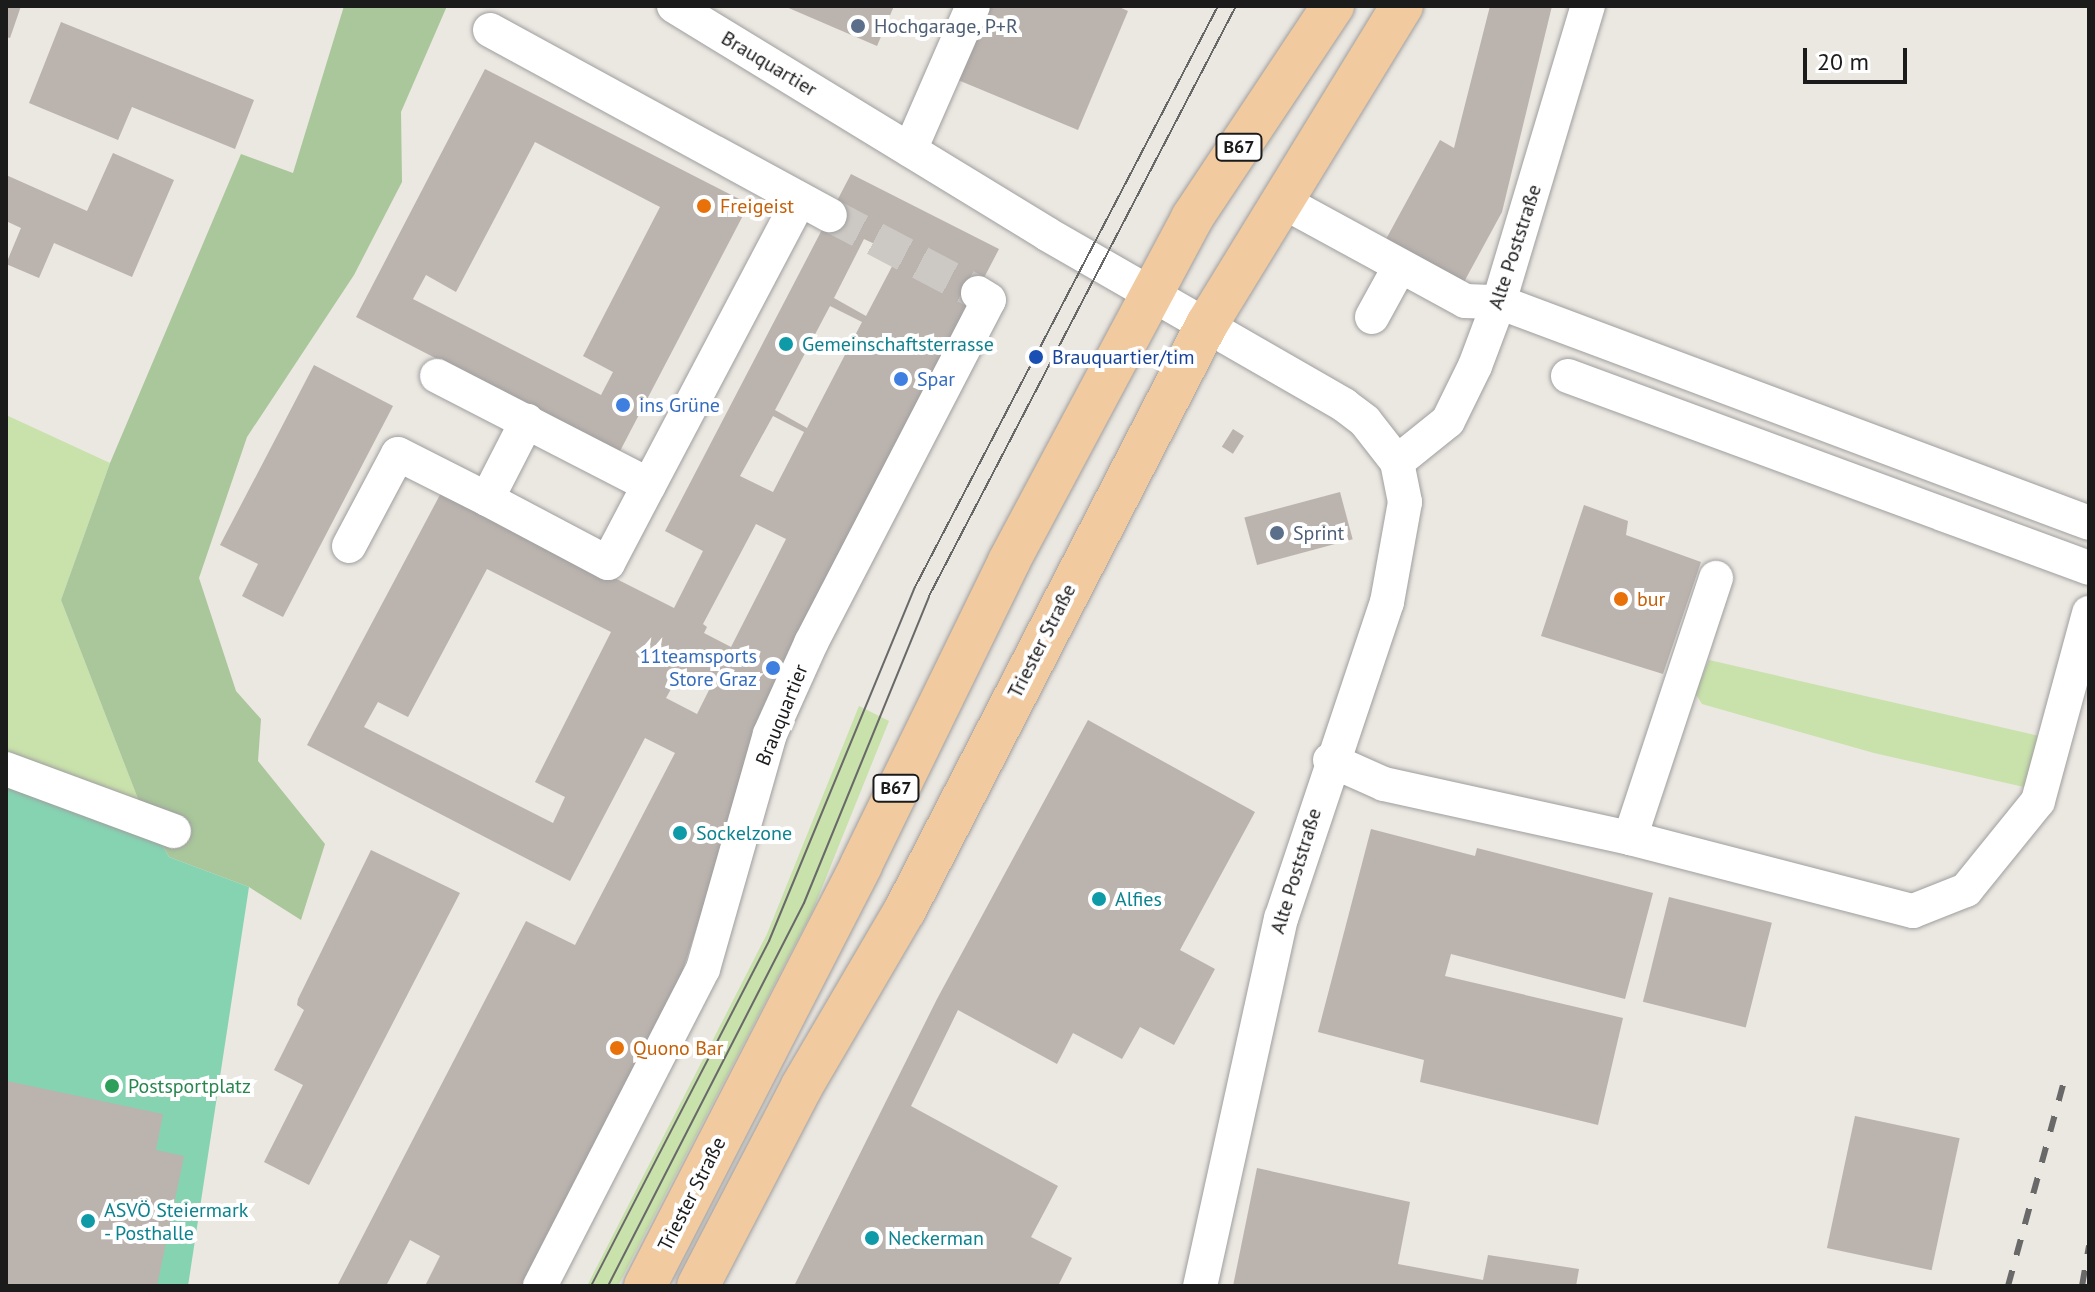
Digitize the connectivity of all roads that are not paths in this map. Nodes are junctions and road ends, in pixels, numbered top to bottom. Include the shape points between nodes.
1 (674, 6) edge
2 (973, 6) edge
3 (1333, 6) edge
4 (1402, 6) edge
5 (1588, 6) edge
6 (490, 30) dead end
7 (910, 150) junction
8 (1280, 200) junction
9 (1400, 266) junction
10 (1153, 292) junction
11 (978, 293) dead end
12 (1499, 302) junction
13 (1372, 317) dead end
14 (1207, 324) junction
15 (1656, 362) junction
16 (437, 376) dead end
17 (1568, 376) dead end
18 (1643, 405) junction
19 (527, 421) junction
20 (1397, 462) junction
21 (649, 485) junction
22 (487, 499) junction
23 (2089, 523) edge
24 (349, 546) dead end
25 (2089, 568) edge
26 (1716, 578) dead end
27 (2089, 613) edge
28 (1330, 760) junction
29 (6, 769) edge
30 (174, 831) dead end
31 (1630, 838) junction
32 (540, 1286) edge
33 (645, 1286) edge
34 (698, 1286) edge
35 (1200, 1286) edge

1 - 7 street, Brauquartier
2 - 7 street
3 - 10 main road, Triester Straße / B67 via 1192,218
4 - 8 main road, Triester Straße
5 - 12 street, Alte Poststraße
6 - 21 street via 815,207
7 - 10 street, Brauquartier
8 - 9 street
8 - 14 main road, Triester Straße
9 - 12 street via 1465,301
9 - 13 street
10 - 14 street, Alte Poststraße
10 - 33 main road, Triester Straße / B67 via 1009,561 861,865
11 - 32 street, Brauquartier via 989,300 811,643 770,734 703,969
12 - 15 street
12 - 20 street, Alte Poststraße via 1448,421
14 - 20 street, Alte Poststraße via 1344,405 1365,421
14 - 34 main road, Triester Straße via 905,910 802,1086
15 - 18 street
15 - 23 street
16 - 19 street
17 - 18 street
18 - 25 street
19 - 21 street
19 - 22 street
20 - 28 street, Alte Poststraße via 1405,502 1387,602
21 - 22 street via 608,563
22 - 24 street via 398,454
26 - 31 street
27 - 31 street via 2038,801 1966,890 1913,911
28 - 31 street via 1384,784
28 - 35 street, Alte Poststraße via 1281,918
29 - 30 street

